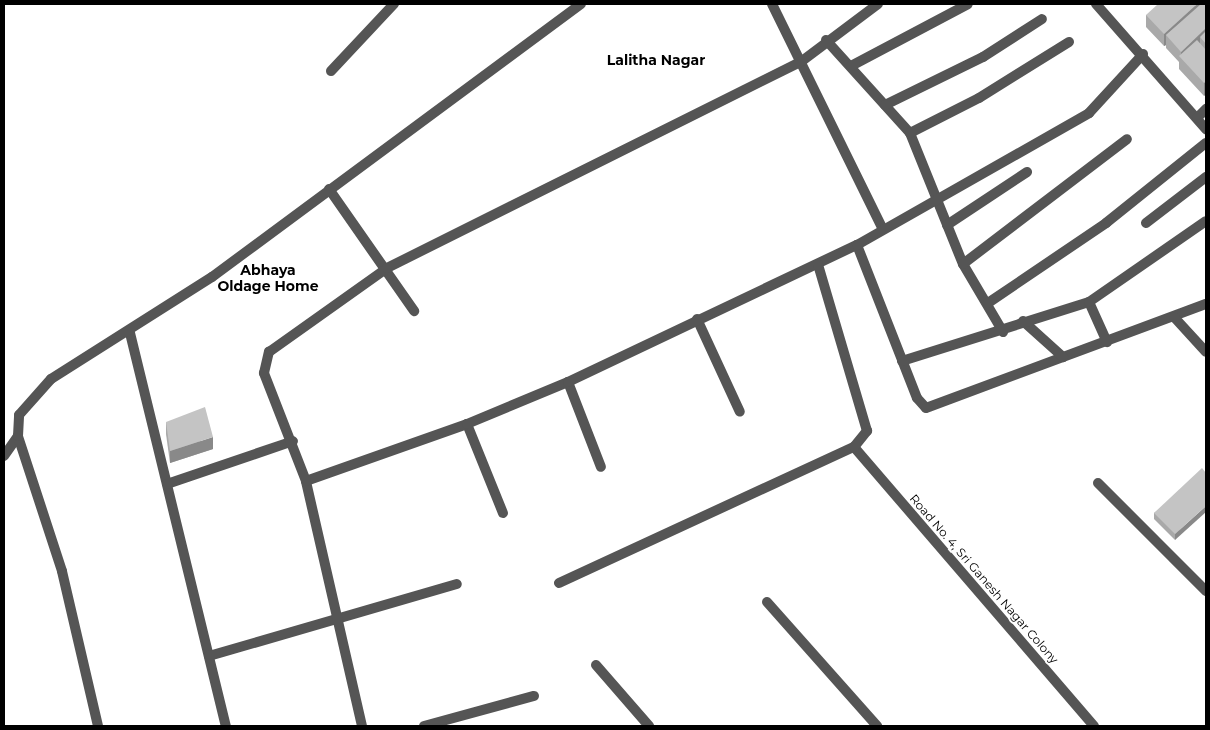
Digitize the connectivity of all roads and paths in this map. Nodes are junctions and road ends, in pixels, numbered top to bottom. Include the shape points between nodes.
1 (394, 4) edge
2 (580, 4) edge
3 (772, 4) edge
4 (878, 4) edge
5 (968, 4) edge
6 (1100, 5) edge
7 (1042, 19) dead end
8 (826, 40) junction
9 (1070, 42) dead end
10 (1143, 54) junction
11 (802, 61) junction
12 (850, 66) junction
13 (330, 71) dead end
14 (885, 105) junction
15 (1206, 109) edge
16 (1197, 118) junction
17 (1206, 129) edge
18 (910, 133) junction
19 (1127, 139) dead end
20 (1206, 143) edge
21 (1027, 172) dead end
22 (1206, 177) edge
23 (329, 189) junction
24 (935, 197) junction
25 (1206, 222) edge
26 (1146, 224) dead end
27 (947, 225) junction
28 (882, 228) junction
29 (857, 245) junction
30 (818, 264) junction
31 (963, 264) junction
32 (387, 268) junction
33 (1089, 302) junction
34 (988, 303) junction
35 (1206, 304) edge
36 (414, 311) dead end
37 (1174, 318) junction
38 (697, 319) junction
39 (1023, 320) junction
40 (1003, 332) junction
41 (130, 333) junction
42 (1107, 342) junction
43 (1206, 352) edge
44 (1063, 358) junction
45 (902, 361) junction
46 (568, 382) junction
47 (740, 412) dead end
48 (467, 424) junction
49 (18, 436) junction
50 (293, 441) junction
51 (854, 447) junction
52 (4, 456) edge
53 (601, 467) dead end
54 (306, 481) junction
55 (1098, 483) dead end
56 (167, 484) junction
57 (504, 513) dead end
58 (559, 583) dead end
59 (457, 584) dead end
60 (1206, 592) edge
61 (767, 602) dead end
62 (337, 618) junction
63 (209, 656) junction
64 (596, 665) dead end
65 (534, 696) dead end
66 (98, 726) edge
67 (226, 726) edge
68 (362, 726) edge
69 (424, 726) edge
70 (649, 726) edge
71 (877, 726) edge
72 (1094, 726) edge

1 - 13 street
2 - 23 street
3 - 11 street
4 - 8 street
5 - 12 street
6 - 10 street
7 - 14 street via 983,57
8 - 11 street
8 - 12 street
9 - 18 street via 979,98
10 - 16 street
10 - 24 street via 1089,114 1037,146
11 - 28 street
11 - 32 street
12 - 14 street
14 - 18 street
15 - 16 street
16 - 17 street
18 - 24 street
19 - 31 street
20 - 34 street via 1106,223
21 - 27 street
22 - 26 street
23 - 32 street
23 - 41 street
24 - 27 street
24 - 28 street
25 - 33 street
27 - 31 street
28 - 29 street
29 - 30 street
29 - 45 street
30 - 38 street
30 - 51 street via 867,431
31 - 34 street
32 - 36 street
32 - 50 street via 269,352 264,373
33 - 39 street
33 - 42 street
34 - 40 street
35 - 37 street
37 - 42 street
37 - 43 street
38 - 46 street
38 - 47 street
39 - 40 street
39 - 44 street
40 - 45 street
41 - 49 street via 51,379 19,415
41 - 56 street
42 - 44 street
44 - 45 street via 926,408 917,398
46 - 48 street
46 - 53 street
48 - 54 street
48 - 57 street
49 - 52 street
49 - 66 street via 62,571
50 - 54 street
50 - 56 street
51 - 58 street
51 - 72 street, Road No. 4, Sri Ganesh Nagar Colony
54 - 62 street
55 - 60 street
56 - 63 street
59 - 62 street
61 - 71 street
62 - 63 street
62 - 68 street
63 - 67 street
64 - 70 street
65 - 69 street

